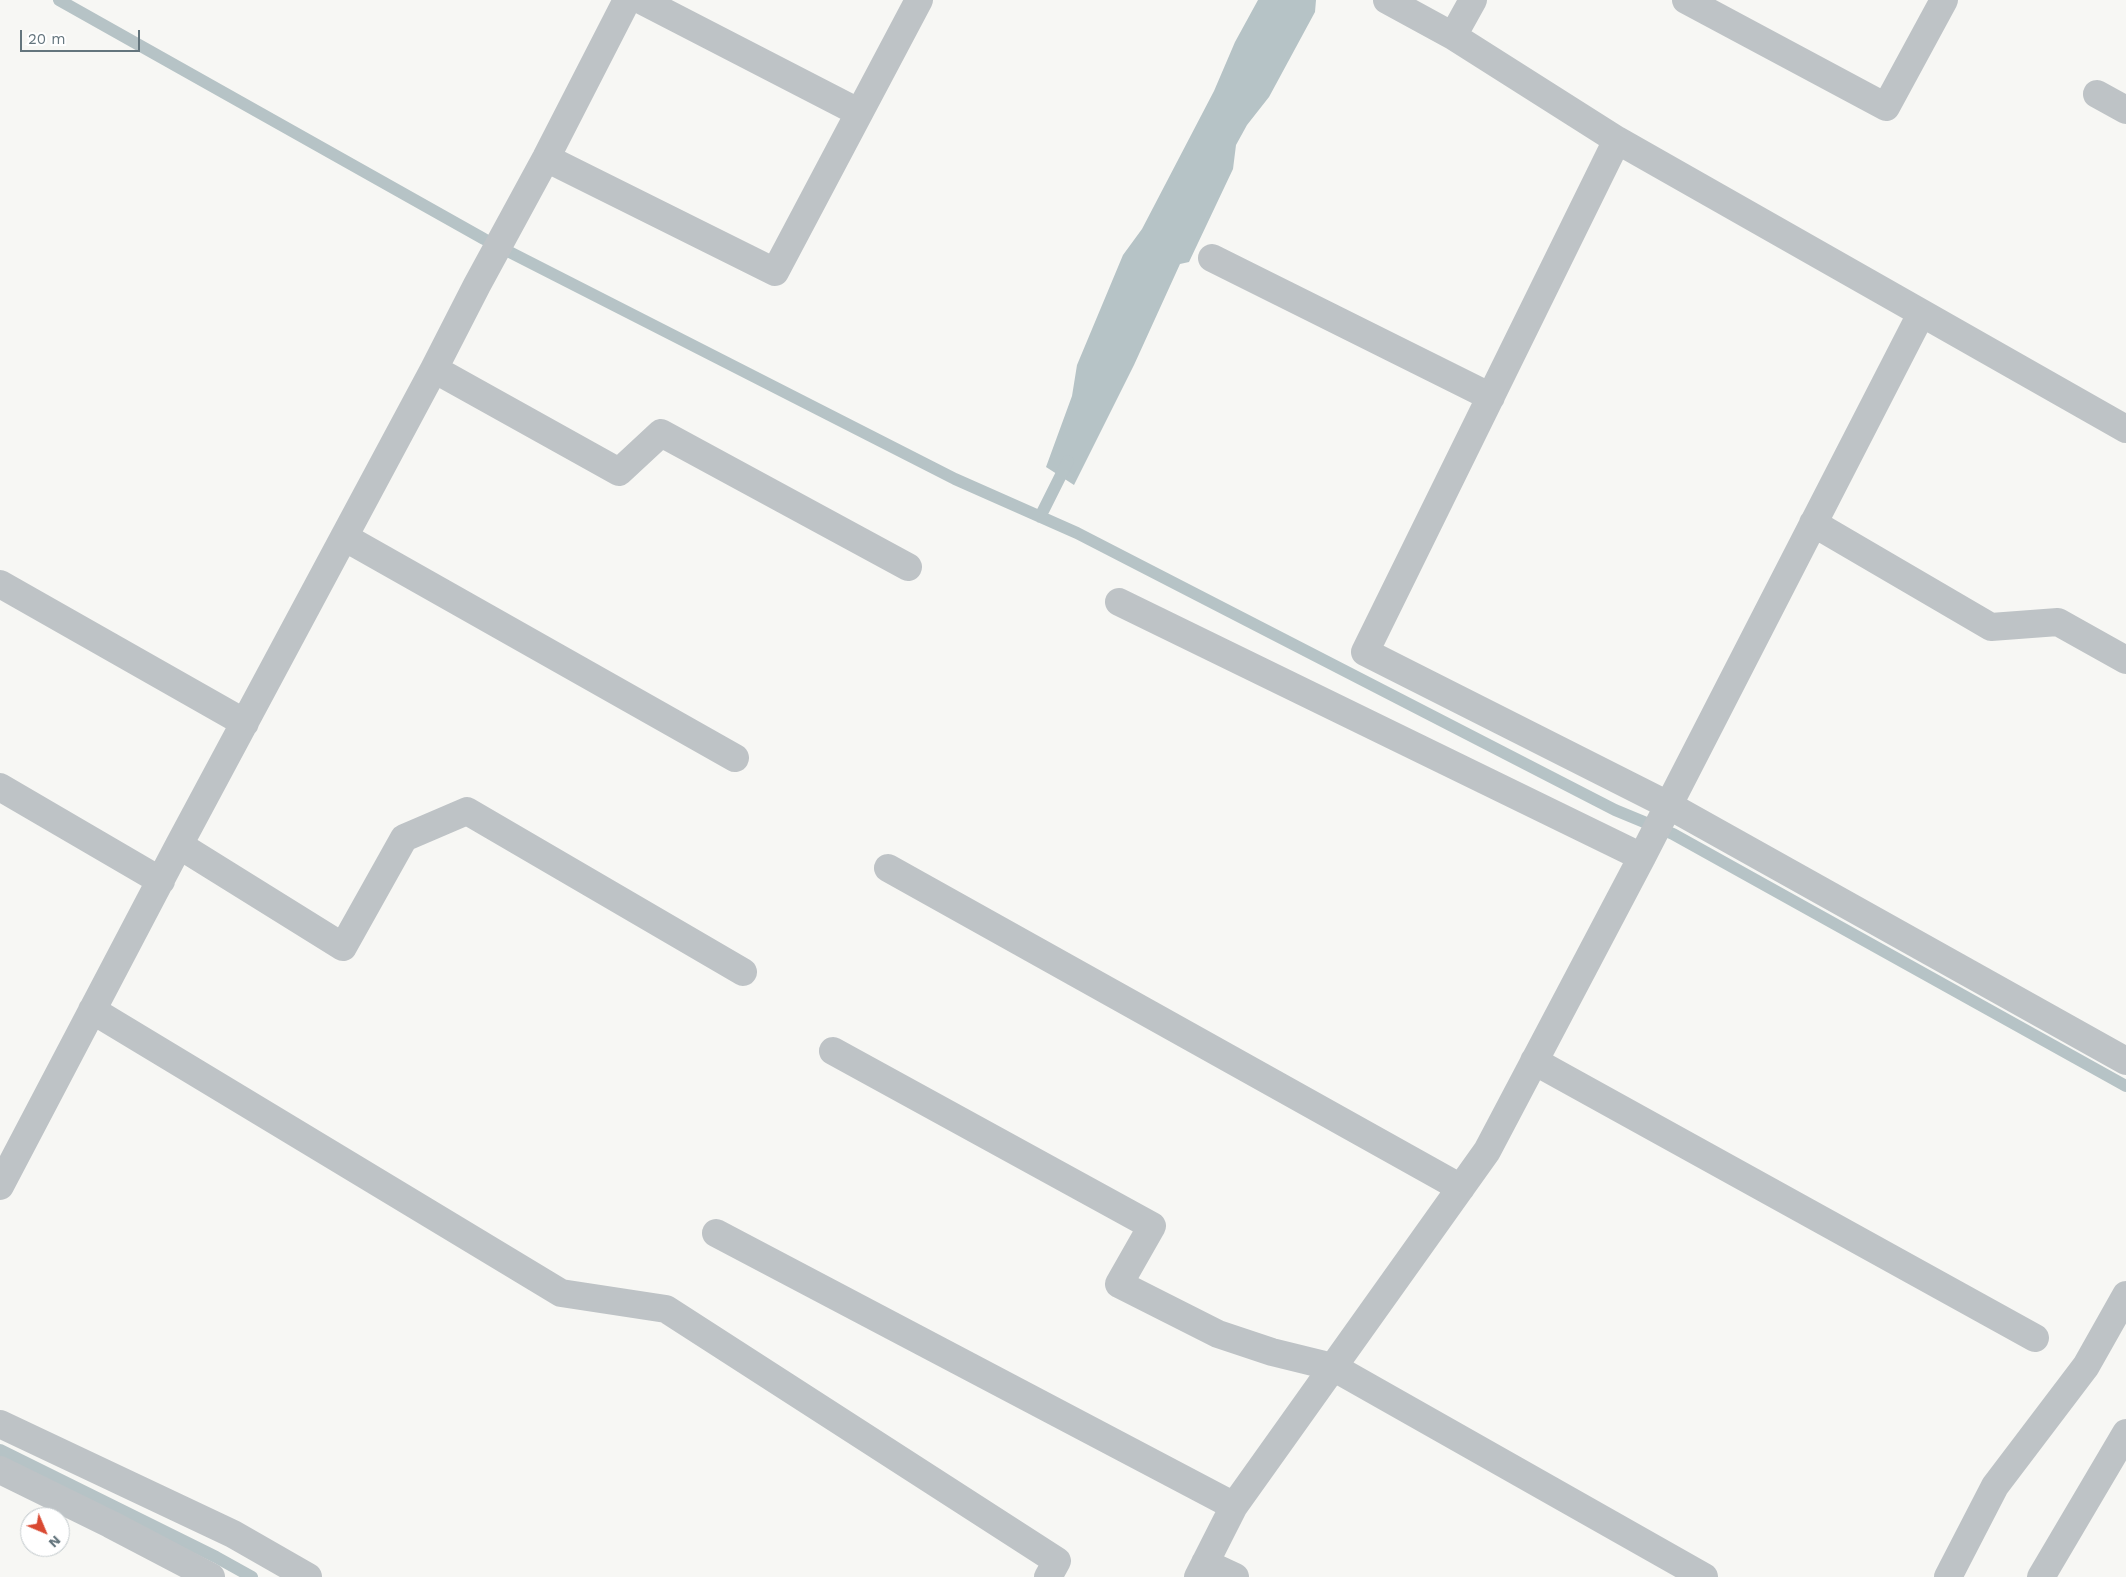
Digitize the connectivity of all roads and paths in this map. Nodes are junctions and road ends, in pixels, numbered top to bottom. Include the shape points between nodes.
1 (627, 0) edge
2 (641, 0) edge
3 (919, 0) edge
4 (1387, 0) edge
5 (1473, 0) edge
6 (1686, 0) edge
7 (1944, 0) edge
8 (1453, 36) junction
9 (2097, 94) dead end
10 (2126, 110) edge
11 (858, 112) junction
12 (1617, 140) junction
13 (546, 158) junction
14 (1212, 258) dead end
15 (1921, 314) junction
16 (434, 369) junction
17 (1492, 397) junction
18 (2126, 429) edge
19 (1813, 523) junction
20 (344, 537) junction
21 (908, 566) dead end
22 (0, 584) edge
23 (1119, 602) dead end
24 (2126, 660) edge
25 (245, 723) junction
26 (735, 758) dead end
27 (0, 787) edge
28 (1665, 810) junction
29 (179, 845) junction
30 (1647, 848) junction
31 (888, 868) dead end
32 (161, 881) junction
33 (743, 972) dead end
34 (92, 1010) junction
35 (833, 1051) dead end
36 (1534, 1061) junction
37 (2126, 1061) edge
38 (0, 1186) edge
39 (1461, 1188) junction
40 (716, 1233) dead end
41 (2126, 1295) edge
42 (2035, 1338) dead end
43 (1333, 1367) junction
44 (0, 1424) edge
45 (2126, 1433) edge
46 (0, 1470) edge
47 (1234, 1506) junction
48 (1202, 1570) edge
49 (211, 1577) edge
50 (308, 1577) edge
51 (1048, 1577) edge
52 (1235, 1577) edge
53 (1704, 1577) edge
54 (1948, 1577) edge
55 (2041, 1577) edge

1 - 13 street
2 - 11 street
3 - 11 street
4 - 8 street
5 - 8 street
6 - 7 street via 1886,107
8 - 12 street
9 - 10 street
11 - 13 street via 775,272
12 - 15 street
12 - 17 street
13 - 16 street
14 - 17 street
15 - 18 street
15 - 19 street
16 - 20 street
16 - 21 street via 619,472 661,433
17 - 28 street via 1365,652
19 - 24 street via 1991,627 2058,622
19 - 28 street
20 - 25 street
20 - 26 street
22 - 25 street
23 - 30 street
25 - 29 street
27 - 32 street
28 - 30 street
28 - 37 street
29 - 32 street
29 - 33 street via 343,947 404,838 467,811
30 - 36 street
31 - 39 street
32 - 34 street
34 - 38 street
34 - 51 street via 561,1293 666,1309 1057,1561
35 - 43 street via 1152,1226 1120,1284 1218,1334
36 - 39 street via 1487,1151
36 - 42 street
39 - 43 street
40 - 47 street
41 - 54 street via 2086,1366 1995,1486
43 - 47 street
43 - 53 street
44 - 50 street via 233,1534
45 - 55 street
46 - 49 street
47 - 48 street
48 - 52 street

